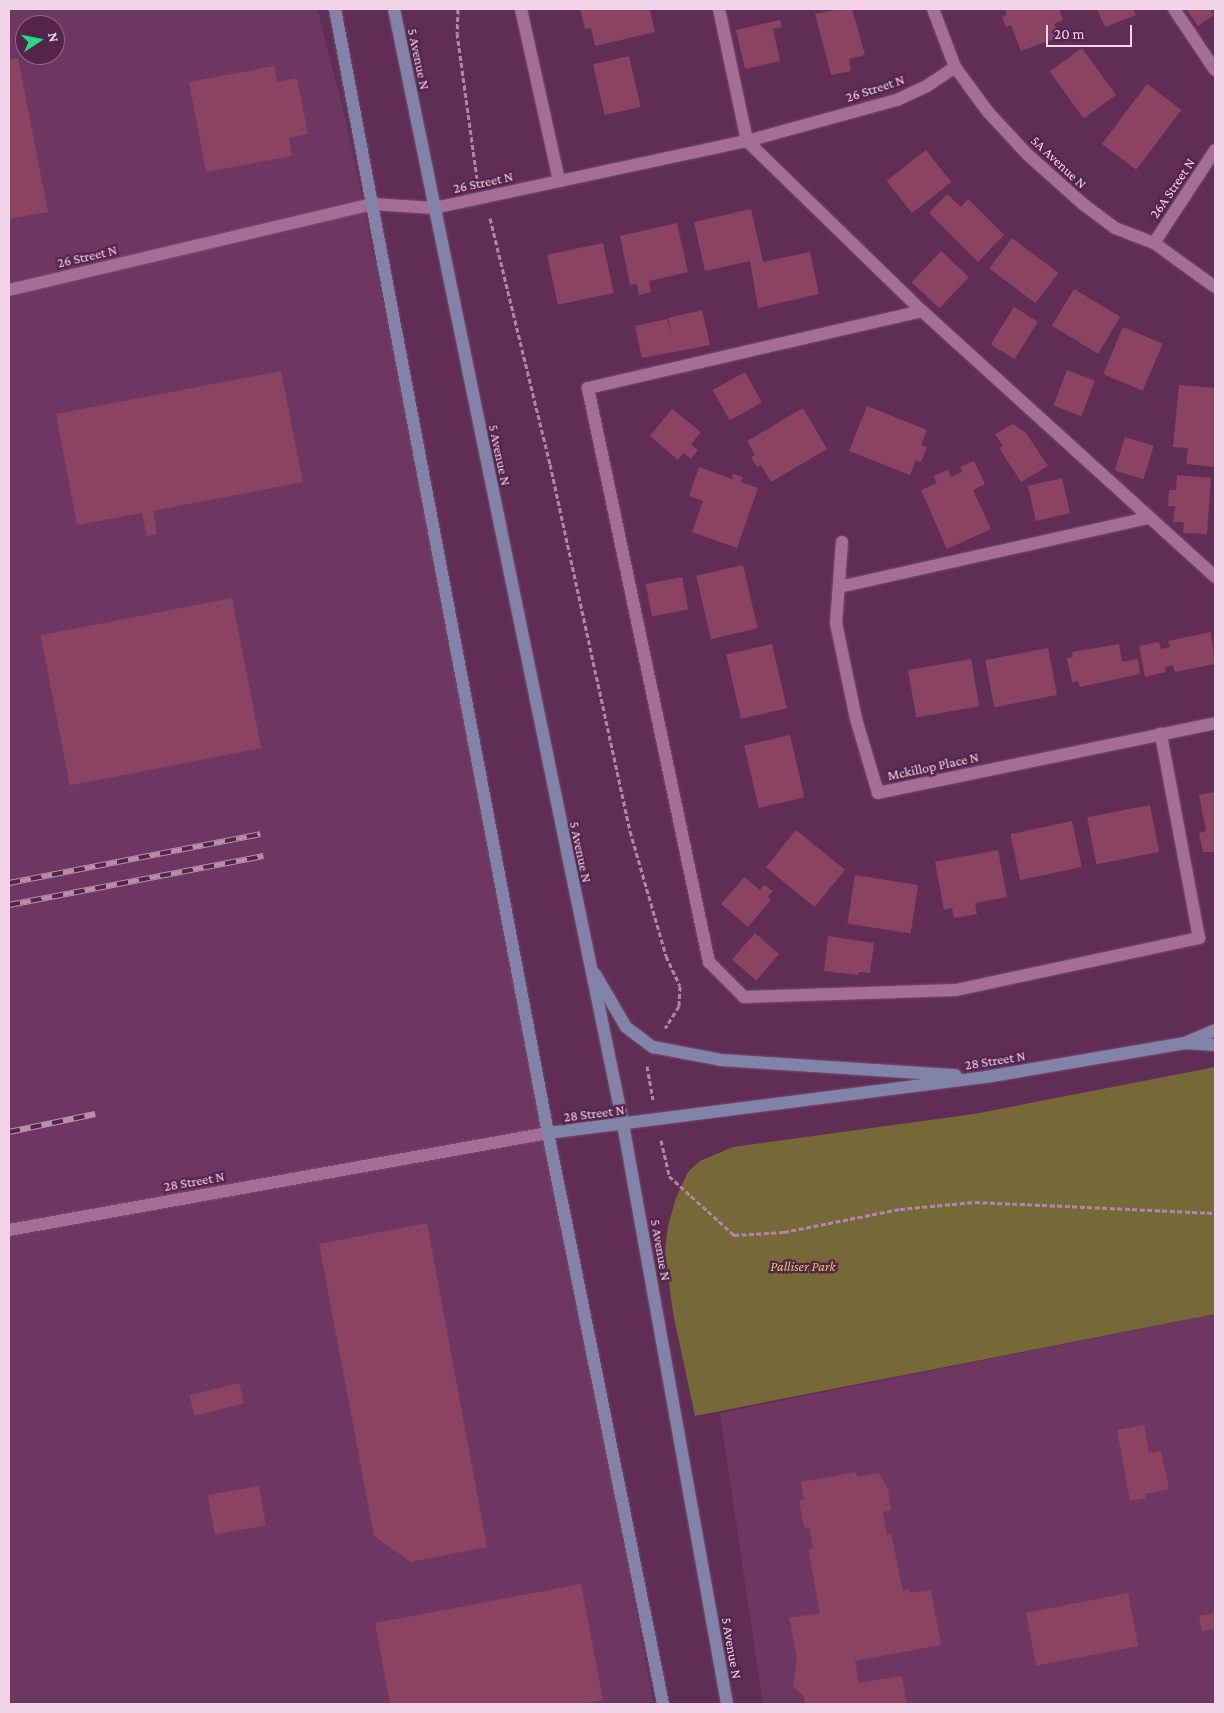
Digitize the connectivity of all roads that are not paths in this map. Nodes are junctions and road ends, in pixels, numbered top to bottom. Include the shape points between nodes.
1 (335, 9) edge
2 (394, 9) edge
3 (521, 9) edge
4 (719, 9) edge
5 (933, 9) edge
6 (1174, 9) edge
7 (954, 67) junction
8 (1215, 70) edge
9 (747, 141) junction
10 (1215, 150) edge
11 (559, 181) junction
12 (372, 204) junction
13 (434, 208) junction
14 (1154, 243) junction
15 (1215, 287) edge
16 (9, 290) edge
17 (922, 311) junction
18 (1148, 518) junction
19 (842, 542) dead end
20 (1215, 576) edge
21 (838, 587) junction
22 (1215, 724) edge
23 (1161, 734) junction
24 (587, 958) junction
25 (1215, 1030) edge
26 (1185, 1043) junction
27 (1215, 1046) edge
28 (986, 1077) junction
29 (623, 1124) junction
30 (548, 1133) junction
31 (9, 1230) edge
32 (662, 1704) edge
33 (727, 1704) edge

1 - 12 main road
2 - 13 main road, 5 Avenue N
3 - 11 street
4 - 9 street
5 - 7 street, 5A Avenue N
6 - 8 street
7 - 9 street, 26 Street N via 927,86 897,100
7 - 14 street, 5A Avenue N via 988,112 1028,155 1083,204 1115,228
9 - 11 street, 26 Street N
9 - 17 street
10 - 14 street, 26A Street N
11 - 13 street, 26 Street N
12 - 13 street, 26 Street N
12 - 16 street, 26 Street N
12 - 30 main road
13 - 24 main road, 5 Avenue N
14 - 15 street, 5A Avenue N
17 - 18 street
17 - 23 street via 588,388 709,962 744,997 956,990 1199,938
18 - 20 street
18 - 21 street
19 - 21 street, Mckillop Place N
21 - 23 street, Mckillop Place N via 836,623 856,719 878,793
22 - 23 street, Mckillop Place N
24 - 28 main road via 626,1027 653,1047 721,1060
24 - 29 main road, 5 Avenue N
25 - 26 main road, 28 Street N
26 - 27 main road, 28 Street N
26 - 28 main road, 28 Street N
28 - 29 main road, 28 Street N
29 - 30 main road, 28 Street N
29 - 33 main road, 5 Avenue N
30 - 31 street, 28 Street N
30 - 32 main road

